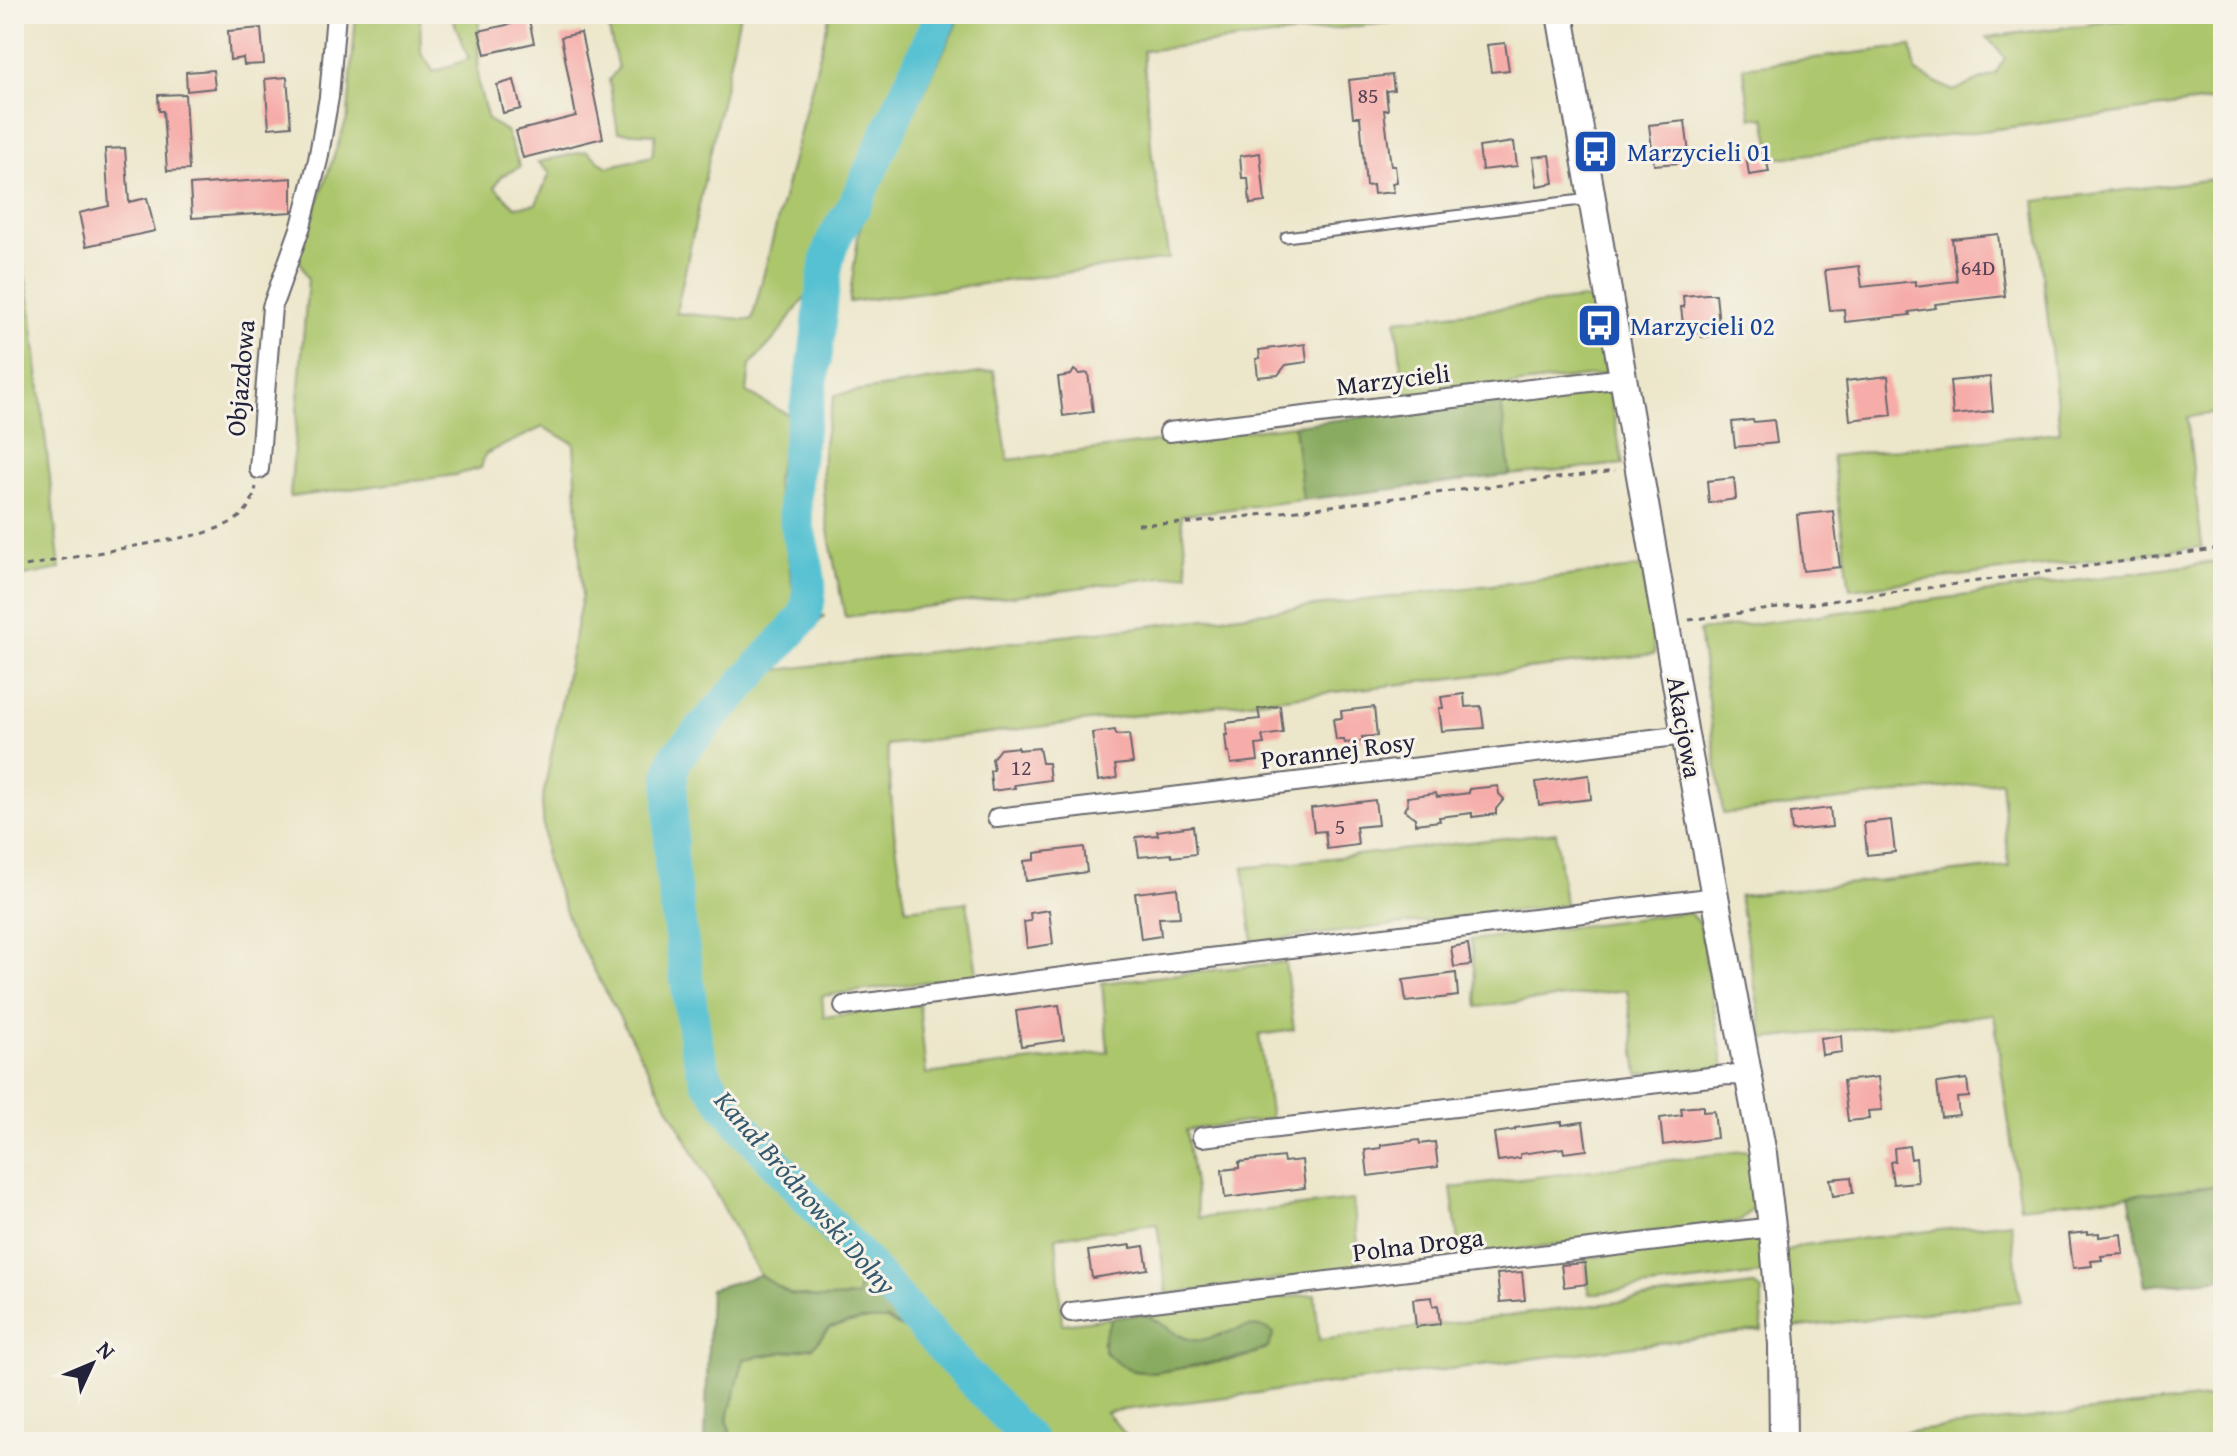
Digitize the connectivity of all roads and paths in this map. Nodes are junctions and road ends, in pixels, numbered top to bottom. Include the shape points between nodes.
1 (336, 14) edge
2 (1560, 14) edge
3 (1593, 198) junction
4 (1286, 237) dead end
5 (1623, 378) junction
6 (1169, 432) dead end
7 (1639, 468) junction
8 (259, 469) joint
9 (1138, 524) dead end
10 (2223, 548) edge
11 (14, 568) edge
12 (1666, 623) junction
13 (1685, 735) junction
14 (997, 818) dead end
15 (1717, 897) junction
16 (844, 1006) dead end
17 (1750, 1076) junction
18 (1202, 1137) dead end
19 (1772, 1227) junction
20 (1071, 1312) dead end
21 (1783, 1442) edge

1 - 8 street, Objazdowa via 318,160 272,307
2 - 3 street, Akacjowa
3 - 4 lane
3 - 5 street, Akacjowa
5 - 6 street, Marzycieli
5 - 7 street, Akacjowa
7 - 9 path via 1192,523
7 - 12 street, Akacjowa
8 - 11 path, Objazdowa via 246,512 232,523 202,534
10 - 12 path
12 - 13 street, Akacjowa
13 - 14 street, Porannej Rosy
13 - 15 street, Akacjowa
15 - 16 street
15 - 17 street, Akacjowa
17 - 18 street
17 - 19 street, Akacjowa
19 - 20 street, Polna Droga
19 - 21 street, Akacjowa via 1782,1344

